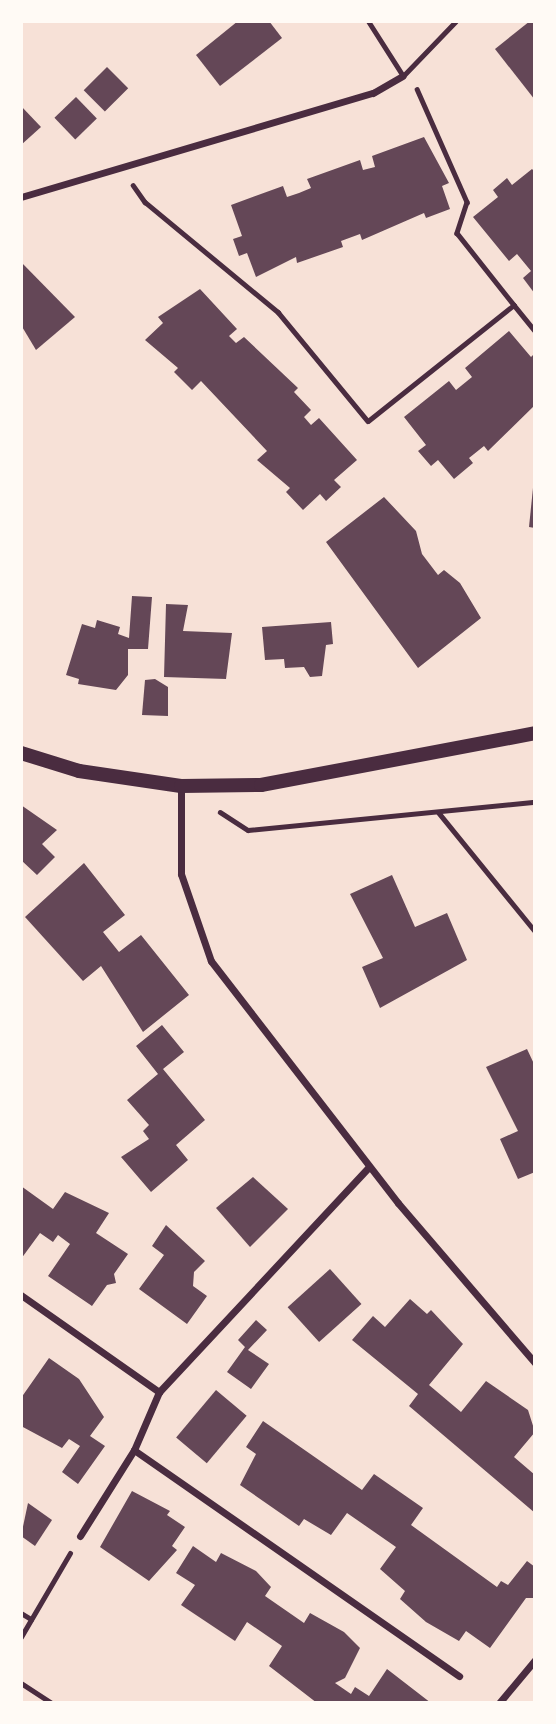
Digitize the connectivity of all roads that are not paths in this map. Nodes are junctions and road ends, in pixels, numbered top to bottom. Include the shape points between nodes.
1 (368, 21) edge
2 (456, 21) edge
3 (403, 76) junction
4 (21, 197) edge
5 (535, 733) edge
6 (21, 753) edge
7 (181, 786) junction
8 (369, 1167) junction
9 (21, 1295) edge
10 (535, 1363) edge
11 (159, 1392) junction
12 (134, 1450) junction
13 (80, 1536) road end
14 (535, 1660) edge
15 (459, 1676) dead end
16 (499, 1703) edge

1 - 3 lane
2 - 3 lane
3 - 4 street via 373,93
5 - 7 main road via 261,785
6 - 7 main road via 79,771
7 - 8 street via 181,874 211,961
8 - 10 street
8 - 11 street
9 - 11 street
11 - 12 street
12 - 13 street
12 - 15 street
14 - 16 street

